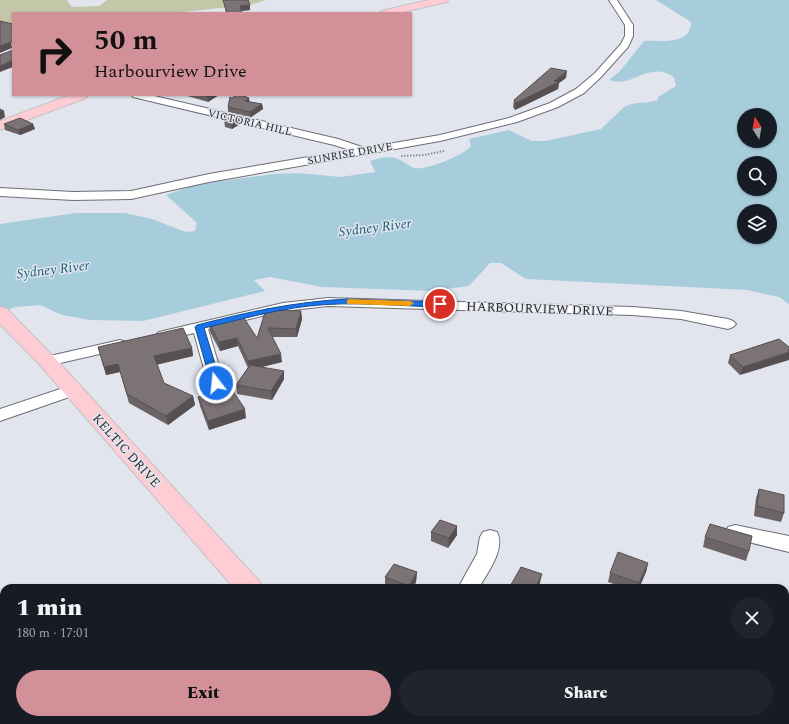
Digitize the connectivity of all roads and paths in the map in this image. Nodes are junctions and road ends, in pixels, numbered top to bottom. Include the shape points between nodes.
1 (443, 0) edge
2 (613, 0) edge
3 (389, 12) edge
4 (79, 96) edge
5 (141, 96) edge
6 (0, 126) edge
7 (362, 151) junction
8 (444, 151) dead end
9 (400, 155) dead end
10 (0, 192) edge
11 (0, 314) edge
12 (728, 324) dead end
13 (200, 327) junction
14 (150, 338) edge
15 (132, 342) edge
16 (46, 361) junction
17 (216, 383) dead end
18 (72, 390) junction
19 (0, 415) edge
20 (735, 532) edge
21 (490, 538) dead end
22 (789, 544) edge
23 (246, 584) edge
24 (470, 584) edge

1 - 3 main road
2 - 7 street, SUNRISE DRIVE via 629,24 629,39 598,75 574,94 538,112 488,127
4 - 6 main road
5 - 7 street, VICTORIA HILL via 338,142
7 - 10 street, SUNRISE DRIVE via 188,182 131,195 73,196
8 - 9 path via 424,155
11 - 16 main road, KELTIC DRIVE
12 - 13 street, HARBOURVIEW DRIVE via 681,316 625,311 347,302 283,307
13 - 14 street, HARBOURVIEW DRIVE
13 - 17 street
15 - 16 street
16 - 18 main road, KELTIC DRIVE
18 - 19 street
18 - 23 main road, KELTIC DRIVE
20 - 22 street
21 - 24 street via 487,554

